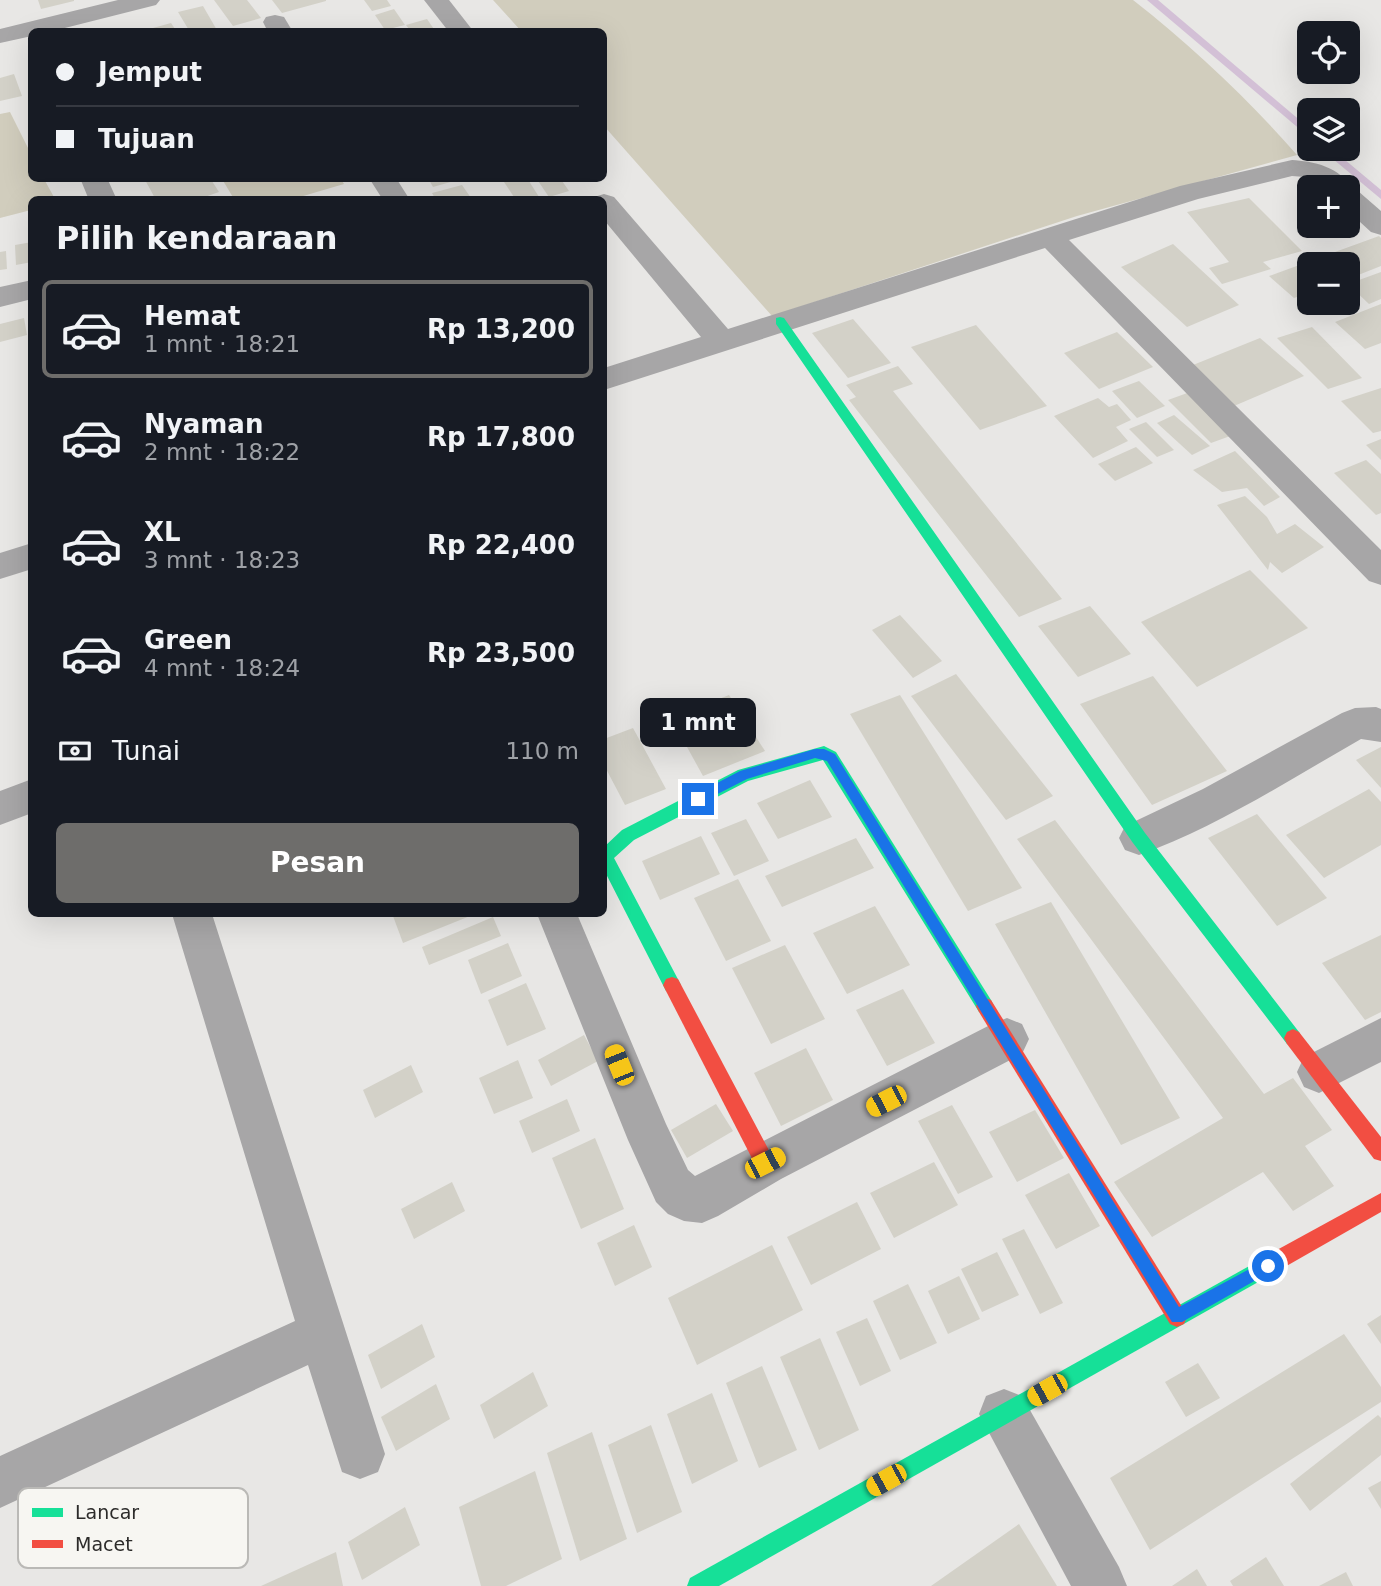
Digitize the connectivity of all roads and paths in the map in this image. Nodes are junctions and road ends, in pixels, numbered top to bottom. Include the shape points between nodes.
1 (148, 0) edge
2 (436, 0) edge
3 (32, 28) edge
4 (459, 28) edge
5 (1320, 175) edge
6 (1360, 208) edge
7 (607, 211) edge
8 (1381, 226) edge
9 (1050, 237) junction
10 (28, 290) edge
11 (0, 297) edge
12 (780, 321) junction
13 (721, 341) junction
14 (607, 378) edge
15 (28, 557) edge
16 (0, 566) edge
17 (1381, 572) edge
18 (1381, 726) edge
19 (28, 798) edge
20 (0, 808) edge
21 (1139, 838) junction
22 (607, 854) edge
23 (607, 860) edge
24 (193, 917) edge
25 (558, 917) edge
26 (1007, 1040) junction
27 (1381, 1040) edge
28 (1319, 1072) junction
29 (1381, 1152) edge
30 (765, 1163) junction
31 (1381, 1202) edge
32 (1177, 1317) junction
33 (323, 1333) junction
34 (1004, 1414) junction
35 (360, 1454) dead end
36 (0, 1482) edge
37 (698, 1586) edge
38 (1100, 1586) edge

1 - 3 street
2 - 4 street
5 - 9 street via 1312,169 1292,168 1190,192
6 - 8 street
7 - 13 street
9 - 12 street
9 - 17 street
10 - 11 street
12 - 13 street
12 - 21 street
13 - 14 street
15 - 16 street
18 - 21 street via 1355,724 1217,802
19 - 20 street
21 - 28 street
22 - 26 street via 628,835 744,775 824,753 831,757
23 - 30 street
24 - 33 street
25 - 30 street via 672,1186 684,1198 702,1200
26 - 30 street
26 - 32 street
27 - 28 street
28 - 29 street
31 - 32 street
32 - 34 street
33 - 35 street
33 - 36 street
34 - 37 street
34 - 38 street

